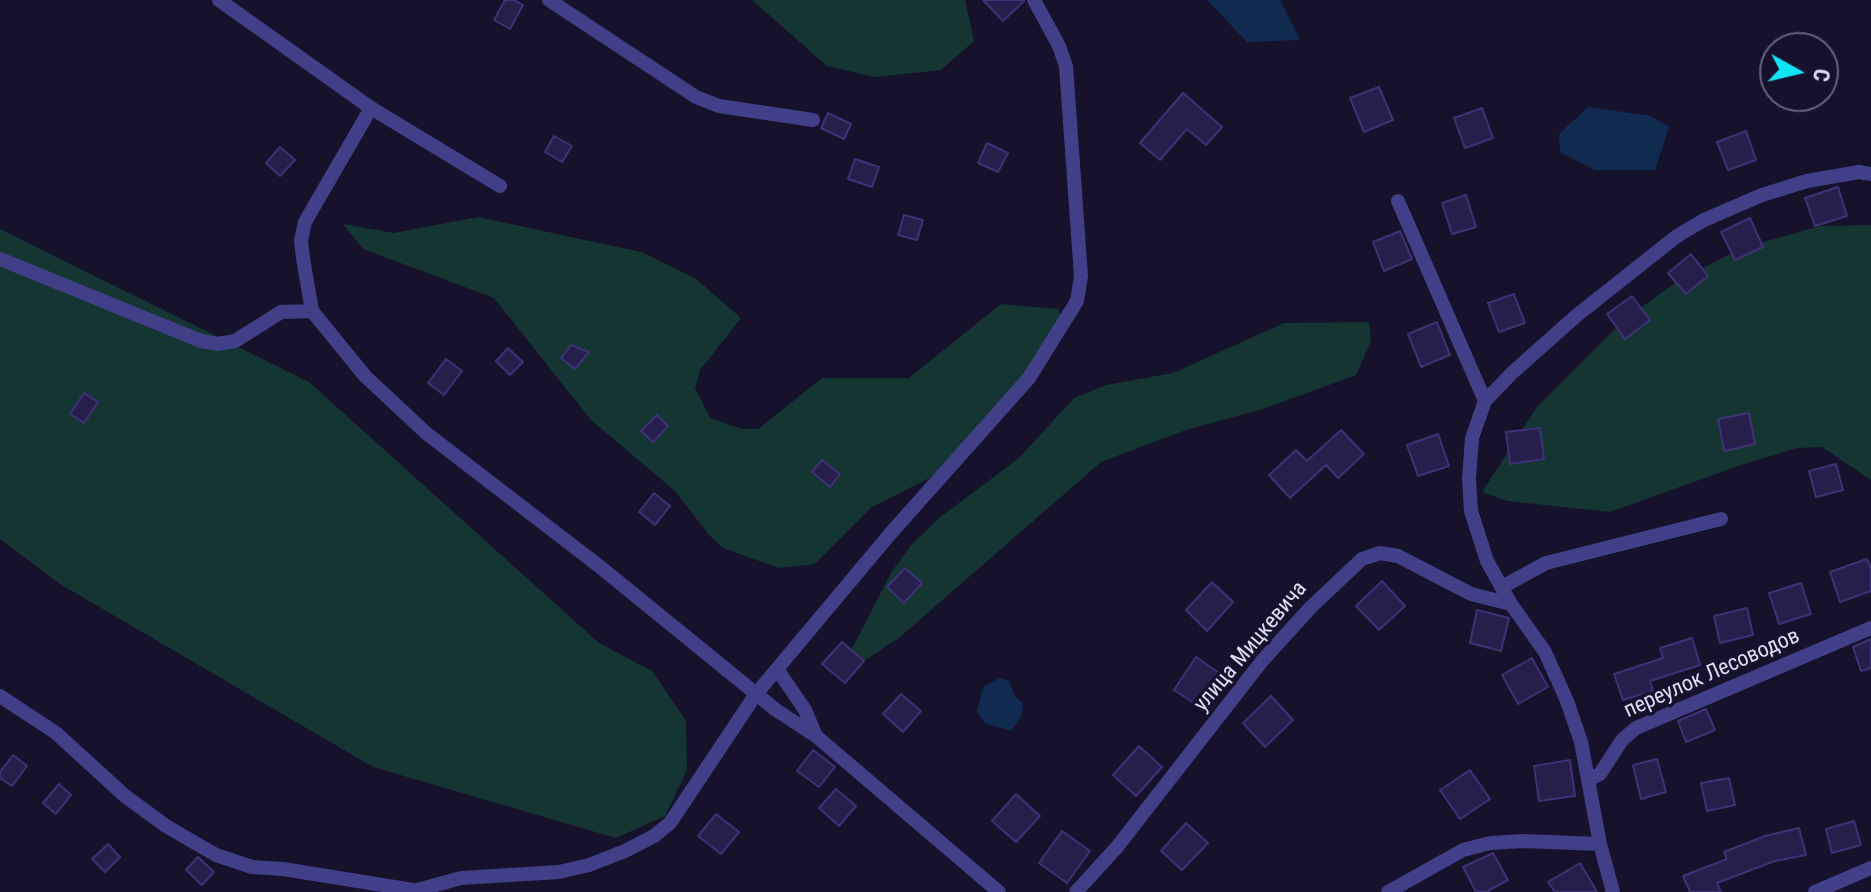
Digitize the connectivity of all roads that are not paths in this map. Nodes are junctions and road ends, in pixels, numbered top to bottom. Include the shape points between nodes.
1 (219, 0) edge
2 (549, 0) edge
3 (1034, 0) edge
4 (371, 108) junction
5 (813, 120) dead end
6 (1871, 174) edge
7 (500, 186) dead end
8 (1398, 201) dead end
9 (0, 259) edge
10 (312, 311) junction
11 (1485, 401) junction
12 (1721, 519) dead end
13 (1502, 587) junction
14 (1511, 604) junction
15 (1871, 628) edge
16 (777, 669) junction
17 (756, 694) junction
18 (0, 696) edge
19 (816, 736) junction
20 (1588, 780) junction
21 (1600, 844) junction
22 (1871, 868) edge
23 (411, 891) edge
24 (999, 892) edge
25 (1076, 892) edge
26 (1388, 892) edge
27 (1613, 892) edge
28 (1815, 892) edge

1 - 4 street
2 - 5 street via 696,97 719,106
3 - 16 street via 1066,66 1081,276 1077,301 1029,378
4 - 7 street
4 - 10 street via 305,222 301,241
6 - 11 street via 1807,181 1704,220 1576,316
8 - 11 street
9 - 10 street via 218,344 235,341 281,312
10 - 17 street via 397,408
11 - 13 street via 1472,438 1471,511 1487,561
12 - 13 street via 1546,563
13 - 14 street
14 - 20 street via 1545,652 1567,701
14 - 25 street, улица Мицкевича via 1471,594 1398,556 1380,553 1362,559 1262,661
15 - 20 street, переулок Лесоводов via 1636,728 1600,774
16 - 17 street
16 - 19 street
17 - 19 street
17 - 23 street via 670,823 654,836 613,856 559,872 461,878
18 - 23 street via 56,733 125,796 216,855 252,867
19 - 24 street
20 - 21 street
21 - 26 street via 1490,843 1463,850
21 - 27 street
22 - 28 street

